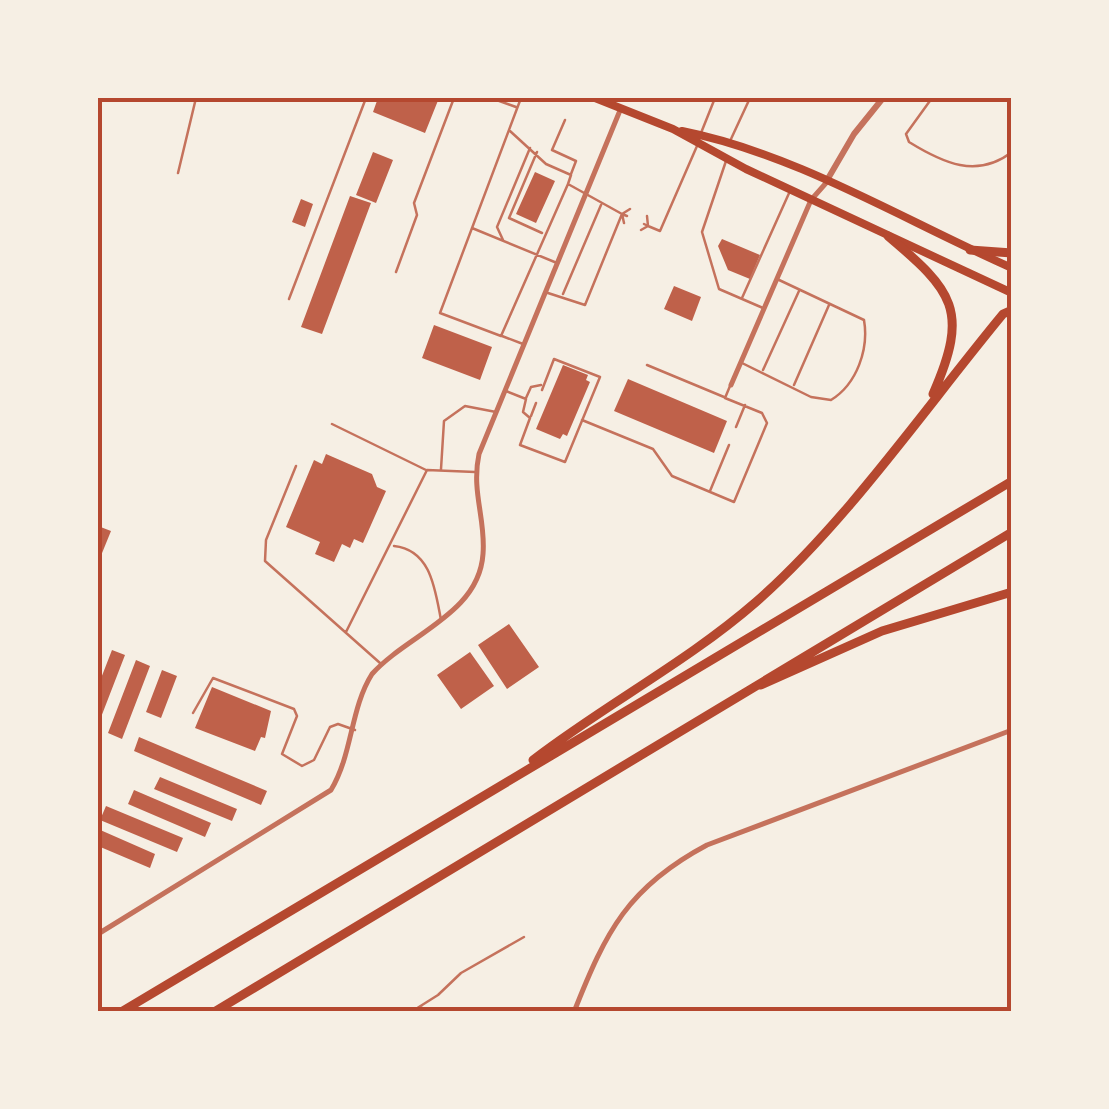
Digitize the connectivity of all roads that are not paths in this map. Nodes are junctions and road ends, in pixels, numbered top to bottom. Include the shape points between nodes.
1 (196, 98) edge
2 (366, 98) edge
3 (454, 98) edge
4 (491, 98) edge
5 (522, 98) edge
6 (595, 98) edge
7 (715, 98) edge
8 (750, 98) edge
9 (932, 98) edge
10 (879, 99) edge
11 (518, 108) junction
12 (621, 108) junction
13 (565, 120) dead end
14 (509, 130) junction
15 (699, 139) junction
16 (729, 144) junction
17 (530, 148) junction
18 (552, 150) junction
19 (538, 152) junction
20 (1012, 152) edge
21 (727, 158) junction
22 (546, 164) junction
23 (178, 173) dead end
24 (571, 176) junction
25 (826, 183) junction
26 (568, 184) junction
27 (790, 190) junction
28 (588, 193) junction
29 (811, 200) junction
30 (601, 204) junction
31 (630, 208) dead end
32 (624, 215) junction
33 (647, 216) dead end
34 (624, 223) dead end
35 (646, 225) junction
36 (471, 228) junction
37 (641, 230) dead end
38 (545, 234) junction
39 (888, 236) junction
40 (502, 240) junction
41 (970, 250) junction
42 (535, 254) junction
43 (1012, 254) edge
44 (559, 264) junction
45 (1012, 268) edge
46 (396, 272) dead end
47 (777, 279) junction
48 (799, 290) junction
49 (546, 293) junction
50 (1012, 293) edge
51 (562, 296) junction
52 (289, 299) dead end
53 (742, 300) junction
54 (830, 304) junction
55 (764, 308) junction
56 (1012, 310) edge
57 (501, 336) junction
58 (524, 345) junction
59 (741, 363) junction
60 (646, 365) dead end
61 (762, 372) junction
62 (731, 385) joint
63 (793, 387) junction
64 (504, 390) junction
65 (726, 398) junction
66 (526, 399) junction
67 (536, 403) dead end
68 (930, 403) junction
69 (745, 406) junction
70 (496, 412) junction
71 (530, 418) junction
72 (582, 420) junction
73 (332, 424) dead end
74 (736, 427) dead end
75 (728, 445) dead end
76 (296, 466) dead end
77 (427, 470) junction
78 (440, 471) junction
79 (475, 472) junction
80 (1012, 481) edge
81 (710, 492) junction
82 (1012, 532) edge
83 (392, 547) junction
84 (1012, 592) edge
85 (441, 620) junction
86 (346, 634) junction
87 (381, 664) junction
88 (735, 695) junction
89 (193, 713) dead end
90 (355, 730) junction
91 (1012, 730) edge
92 (500, 785) junction
93 (98, 934) edge
94 (524, 937) dead end
95 (419, 1007) junction
96 (120, 1012) edge
97 (214, 1012) edge
98 (411, 1012) edge
99 (436, 1012) edge
100 (574, 1012) edge

1 - 23 lane
2 - 52 lane
3 - 46 lane
4 - 11 lane
5 - 11 lane
6 - 12 main road
7 - 15 lane
8 - 16 lane
9 - 20 lane via 906,134 909,142 966,169 984,169
10 - 25 street
11 - 14 lane
12 - 15 main road
12 - 28 street
13 - 18 lane
14 - 17 lane
14 - 36 lane
15 - 16 main road
15 - 21 main road
15 - 35 lane via 660,231
16 - 21 lane
16 - 25 main road
17 - 19 lane
17 - 40 lane via 498,227
18 - 22 lane
18 - 24 lane via 576,162
19 - 22 lane
19 - 38 lane via 509,218
21 - 27 main road
21 - 53 lane via 702,232 718,289
22 - 24 lane
24 - 26 lane
25 - 29 street
25 - 41 main road
26 - 28 lane
26 - 38 lane
27 - 29 main road
27 - 53 lane
28 - 30 lane
28 - 44 street
29 - 39 main road
29 - 47 street
30 - 32 lane
30 - 51 lane
31 - 32 lane
32 - 34 lane
32 - 51 lane via 585,305
33 - 35 lane
35 - 37 lane
36 - 40 lane
36 - 57 lane via 440,314
38 - 42 lane
39 - 50 main road
39 - 68 highway via 932,275 954,316 948,360
40 - 42 lane
41 - 43 highway
41 - 45 main road
42 - 44 lane
42 - 57 lane
44 - 49 street
47 - 48 lane
47 - 55 street
48 - 54 lane
48 - 61 lane
49 - 51 lane
49 - 58 street
53 - 55 lane
54 - 63 lane
54 - 63 lane via 864,320 868,341 847,390 831,400
55 - 59 street
56 - 68 highway
57 - 58 lane
58 - 64 street
59 - 61 lane
59 - 62 street
60 - 65 lane
61 - 63 lane
62 - 65 lane
64 - 66 lane
64 - 70 street
65 - 69 lane
66 - 71 lane via 523,412
66 - 72 lane via 534,386 543,388 554,359 600,377
67 - 71 lane
68 - 92 highway via 826,530 757,600
69 - 74 lane
69 - 81 lane via 766,417 764,430 734,502
70 - 78 lane via 464,406 444,421
70 - 79 street
71 - 72 lane via 520,445 565,462
72 - 81 lane via 653,449 665,471
73 - 77 lane
75 - 81 lane
76 - 86 lane via 266,540 266,561
77 - 78 lane
77 - 83 lane
78 - 79 lane
79 - 85 street via 480,572 465,599
80 - 92 highway
82 - 88 highway
83 - 85 lane via 418,556 432,572
83 - 86 lane
84 - 88 highway via 882,631
85 - 87 street
86 - 87 lane
87 - 90 street via 366,684
88 - 97 highway
89 - 90 lane via 214,678 294,709 296,722 282,754 302,766 314,760 330,727
90 - 93 street via 342,770 321,798
91 - 100 street via 757,825 664,869 618,916
92 - 96 highway
94 - 95 lane
95 - 98 lane
95 - 99 lane

